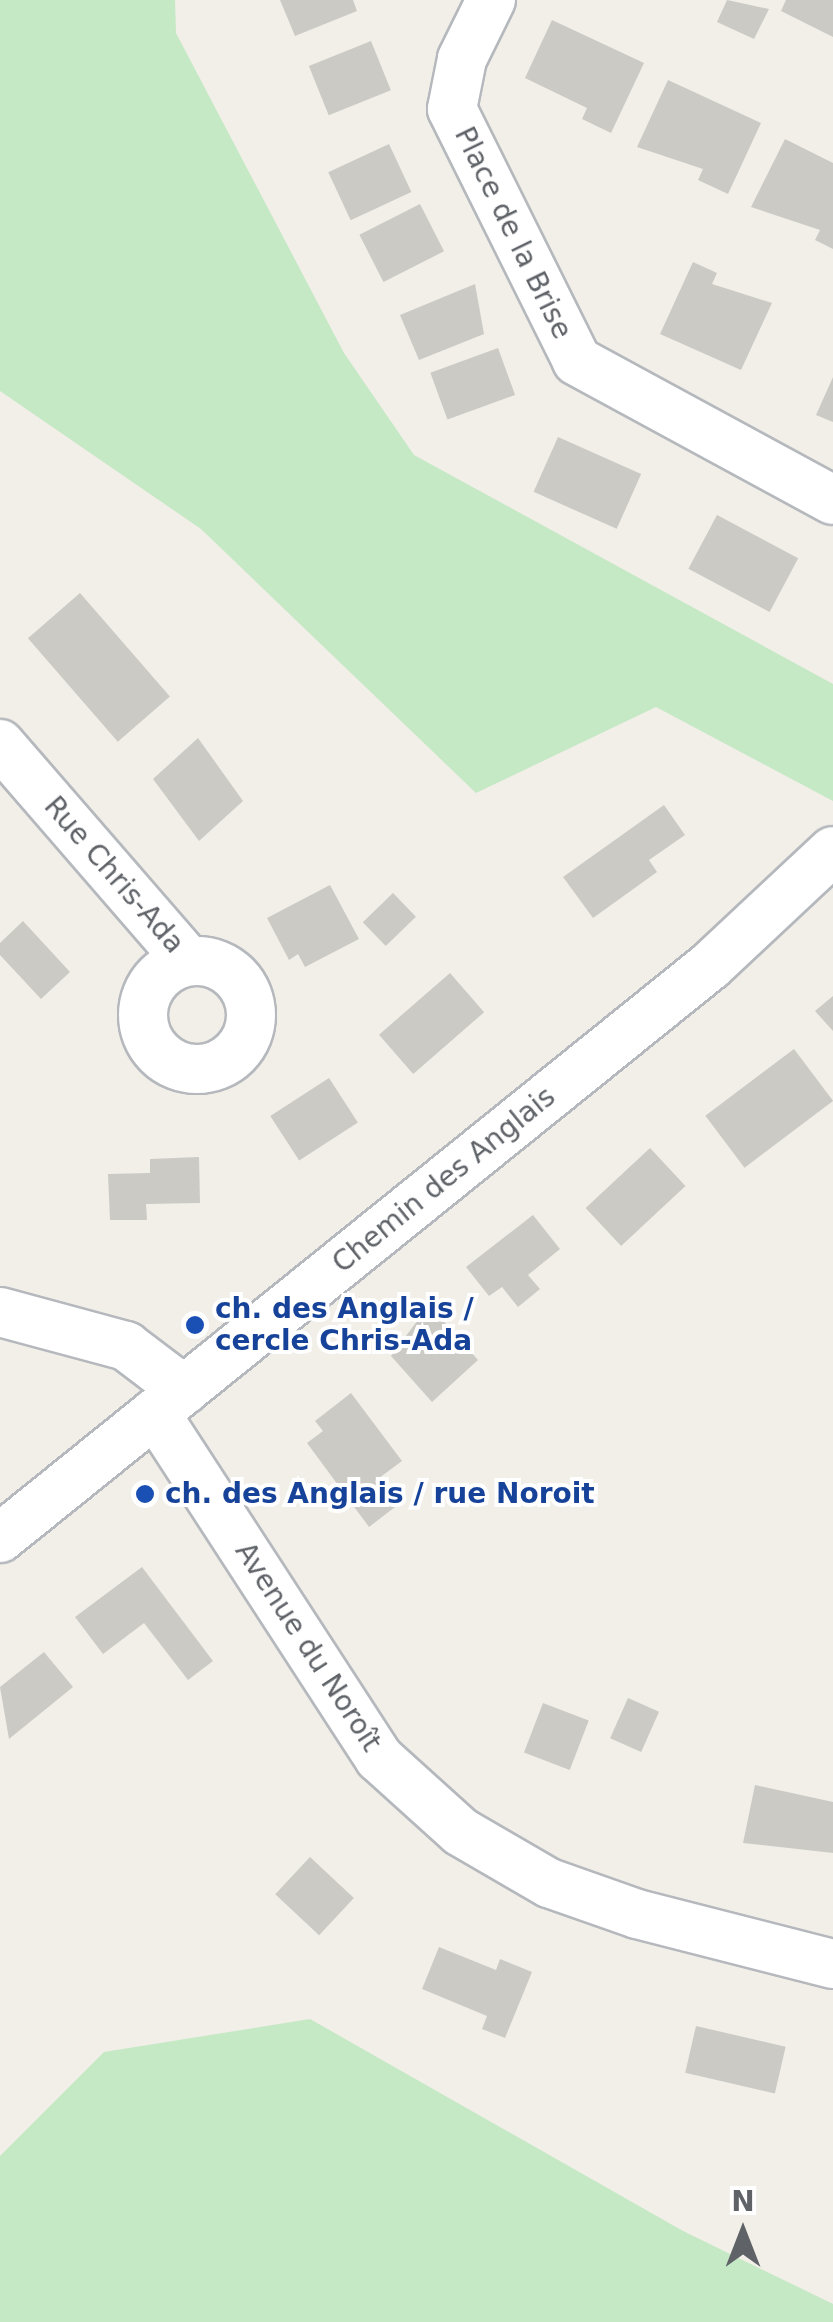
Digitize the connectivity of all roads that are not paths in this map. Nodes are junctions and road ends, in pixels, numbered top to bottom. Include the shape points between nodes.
1 (478, 4) edge
2 (833, 500) edge
3 (0, 744) edge
4 (833, 850) edge
5 (188, 961) dead end
6 (0, 1312) edge
7 (169, 1402) junction
8 (0, 1538) edge
9 (833, 1964) edge

1 - 2 street, Place de la Brise via 452,109 577,361
3 - 5 street, Rue Chris-Ada
4 - 7 street, Chemin des Anglais via 710,966
6 - 7 street via 126,1346
7 - 8 street, Chemin des Anglais
7 - 9 street, Avenue du Noroît via 379,1758 461,1832 549,1883 619,1908

